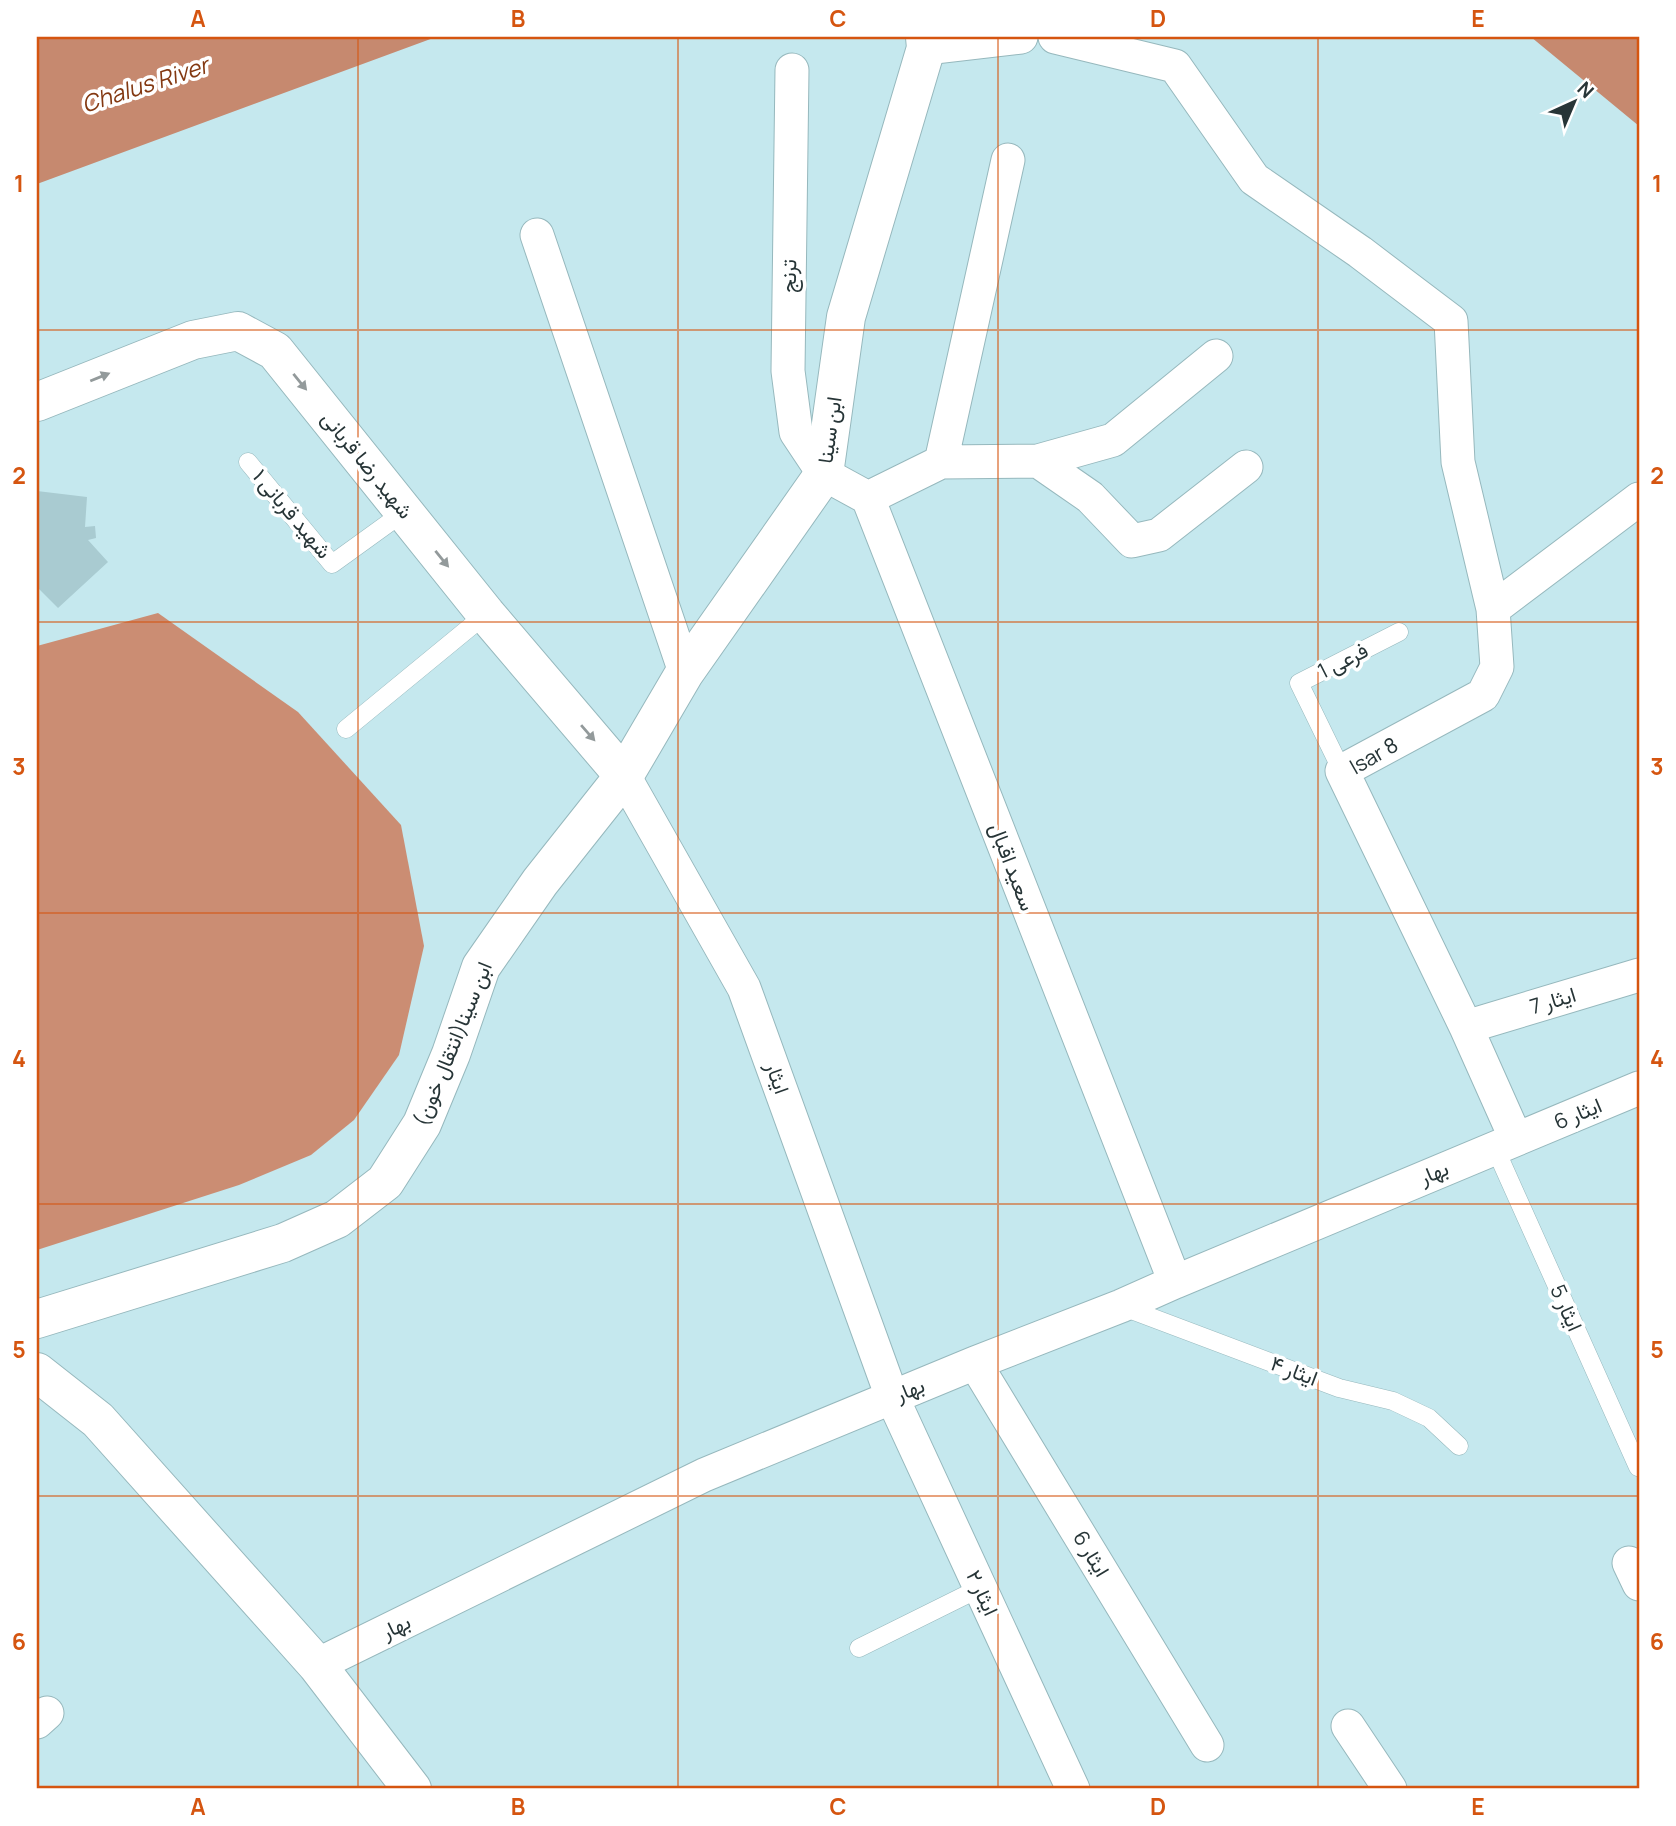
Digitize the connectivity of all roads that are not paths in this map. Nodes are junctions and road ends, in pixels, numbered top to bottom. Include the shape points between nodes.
1 (1021, 37) edge
2 (1055, 37) edge
3 (925, 43) edge
4 (792, 70) dead end
5 (1008, 160) dead end
6 (537, 235) dead end
7 (1216, 356) dead end
8 (37, 402) edge
9 (1038, 461) junction
10 (247, 462) dead end
11 (941, 462) junction
12 (1246, 467) dead end
13 (824, 474) junction
14 (868, 498) junction
15 (1639, 499) edge
16 (404, 512) junction
17 (1493, 609) junction
18 (486, 614) junction
19 (1399, 632) dead end
20 (685, 672) junction
21 (346, 729) dead end
22 (1342, 771) junction
23 (624, 776) junction
24 (1639, 975) edge
25 (1466, 1027) junction
26 (1639, 1088) edge
27 (1505, 1144) junction
28 (1175, 1282) junction
29 (1121, 1306) junction
30 (37, 1319) edge
31 (975, 1363) junction
32 (37, 1372) edge
33 (892, 1397) junction
34 (1459, 1446) dead end
35 (1638, 1467) edge
36 (979, 1588) junction
37 (859, 1648) dead end
38 (317, 1665) junction
39 (1348, 1726) dead end
40 (1207, 1745) dead end
41 (412, 1789) edge
42 (1073, 1789) edge
43 (1390, 1789) edge

1 - 3 street
2 - 17 street, Isar 8 via 1174,66 1254,179 1451,321 1458,462
3 - 13 main road, ابن سینا via 846,317
4 - 13 street, ترنج via 789,370 796,432
5 - 11 street
6 - 20 street
7 - 9 street via 1113,440
8 -> 16 main road, شهید رضا قربانی via 193,340 238,331 275,351
9 - 11 street
9 - 12 street via 1090,497 1132,541 1159,535
10 - 16 lane, شهید قربانی ۱ via 332,564
11 - 14 street
13 - 14 street
13 - 20 main road, ابن سینا
14 - 28 street, سعید اقبال
15 - 17 street
16 -> 18 main road, شهید رضا قربانی
17 - 22 street, Isar 8 via 1497,667 1483,695
18 - 21 lane
18 -> 23 main road, شهید رضا قربانی
19 - 22 lane, فرعی 1 via 1298,683
20 - 23 main road, ابن سینا
22 - 25 street, Isar 8
23 - 30 main road, ابن سینا(انتقال خون) via 540,882 481,968 422,1124 385,1182 337,1219 283,1243
23 - 33 street, ایثار via 744,988
24 - 25 street, ایثار 7
25 - 27 street, Isar 8
26 - 27 street, ایثار 6
27 - 28 street, بهار
27 - 35 lane, ایثار 5
28 - 29 street, بهار
29 - 31 street, بهار
29 - 34 lane, ایثار ۴ via 1339,1388 1393,1401 1429,1418
31 - 33 street, بهار
31 - 40 street, ایثار 6
32 - 38 main road via 99,1420
33 - 36 street, ایثار ۲
33 - 38 street, بهار via 704,1475
36 - 37 lane
36 - 42 street, ایثار ۲
38 - 41 main road
39 - 43 street

